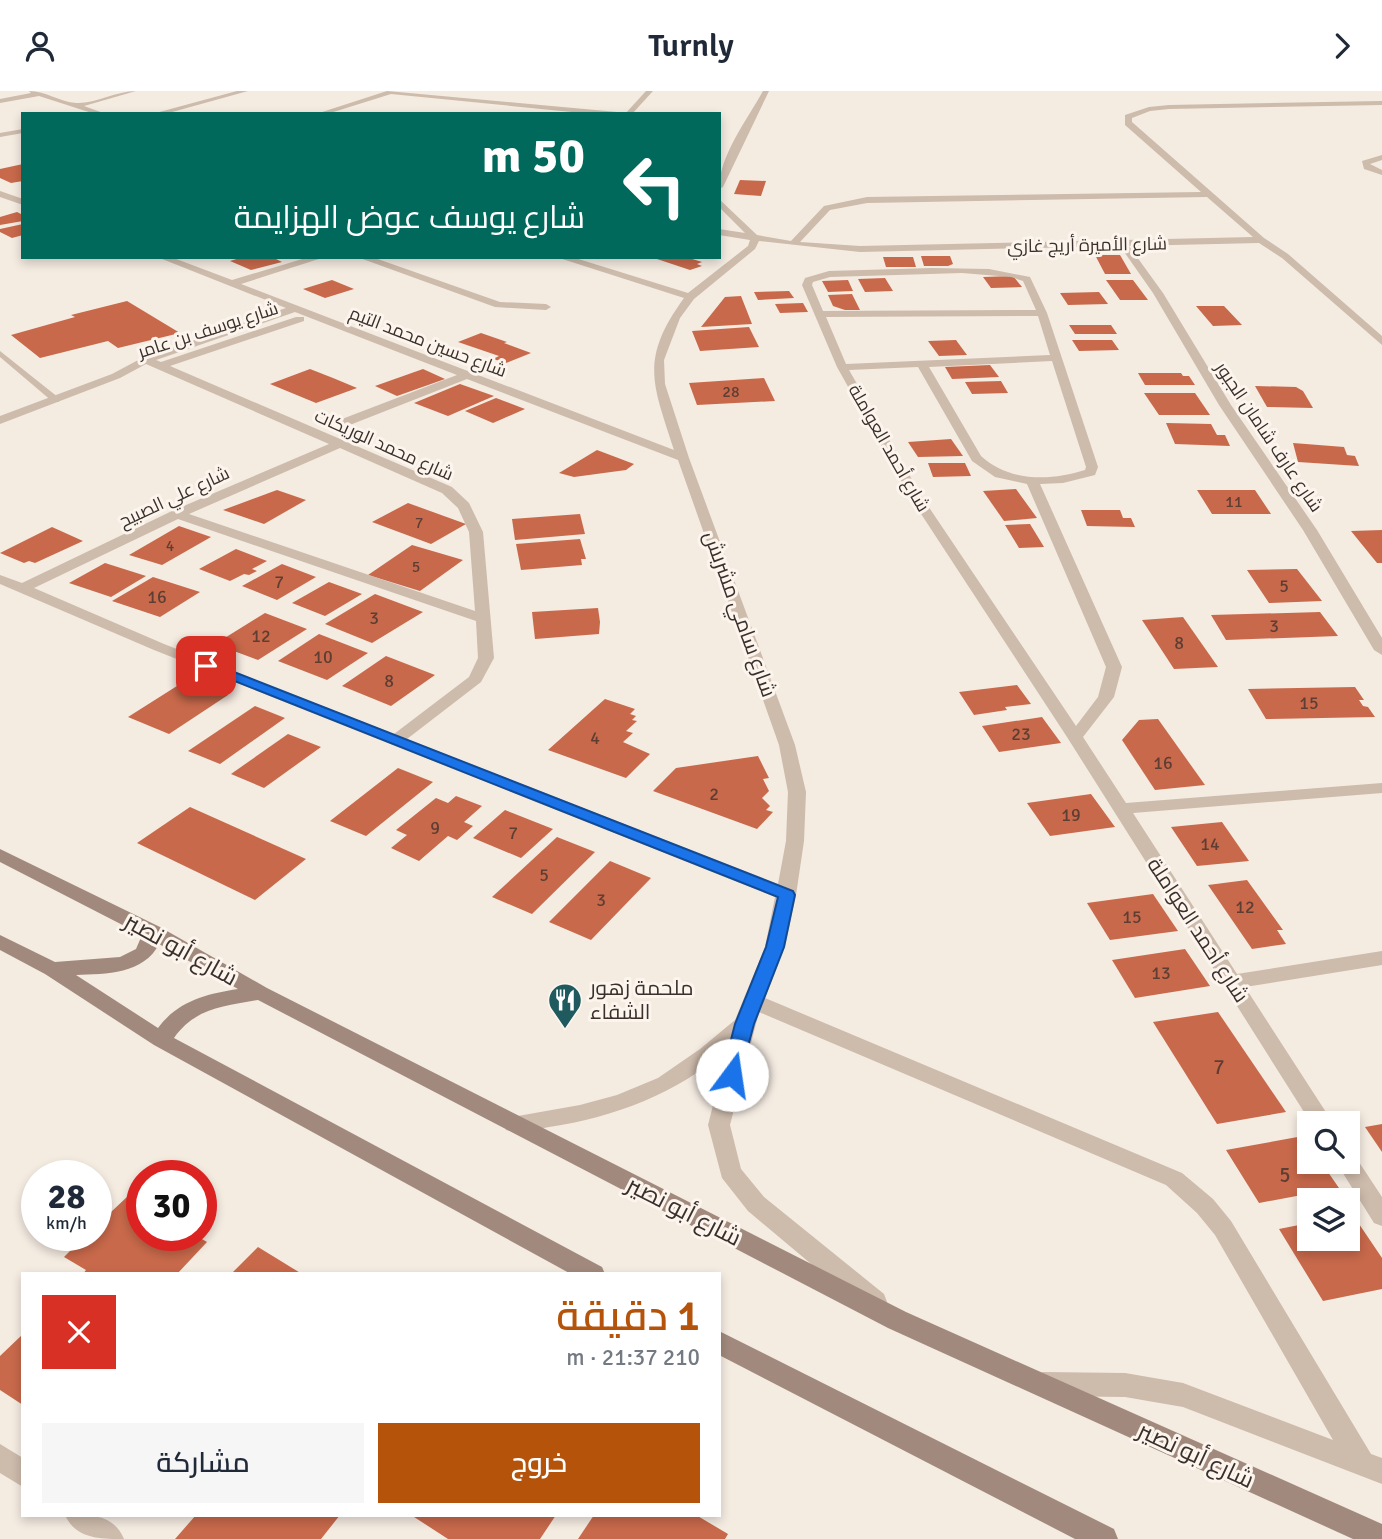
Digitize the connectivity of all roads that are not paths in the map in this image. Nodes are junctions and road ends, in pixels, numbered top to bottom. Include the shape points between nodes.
1 (32, 91) edge
2 (132, 91) edge
3 (245, 91) edge
4 (650, 91) edge
5 (766, 91) edge
6 (392, 92) edge
7 (41, 93) junction
8 (523, 97) dead end
9 (1331, 97) dead end
10 (0, 101) edge
11 (1382, 103) edge
12 (511, 104) junction
13 (1340, 104) junction
14 (1361, 104) junction
15 (78, 105) junction
16 (1371, 110) dead end
17 (97, 112) edge
18 (163, 112) edge
19 (327, 112) edge
20 (596, 112) edge
21 (630, 112) edge
22 (21, 132) edge
23 (0, 135) edge
24 (1382, 157) edge
25 (1382, 173) edge
26 (721, 182) edge
27 (1211, 194) junction
28 (1, 195) edge
29 (21, 201) edge
30 (721, 204) edge
31 (721, 232) edge
32 (755, 239) junction
33 (1261, 240) junction
34 (793, 244) junction
35 (1124, 245) junction
36 (951, 247) junction
37 (167, 259) edge
38 (313, 259) edge
39 (368, 259) edge
40 (567, 259) edge
41 (962, 272) junction
42 (230, 284) junction
43 (690, 297) junction
44 (546, 307) dead end
45 (293, 309) junction
46 (1042, 313) junction
47 (820, 314) junction
48 (310, 316) junction
49 (1382, 342) edge
50 (0, 353) edge
51 (1057, 358) junction
52 (146, 360) junction
53 (922, 364) junction
54 (160, 366) junction
55 (842, 367) junction
56 (466, 375) junction
57 (116, 376) junction
58 (56, 400) junction
59 (0, 420) edge
60 (333, 427) dead end
61 (341, 443) junction
62 (683, 458) junction
63 (1032, 481) junction
64 (177, 514) junction
65 (0, 579) edge
66 (23, 588) junction
67 (483, 619) junction
68 (1382, 650) edge
69 (1075, 737) junction
70 (396, 740) junction
71 (1382, 788) edge
72 (1121, 809) junction
73 (0, 855) edge
74 (787, 895) junction
75 (153, 932) junction
76 (0, 942) edge
77 (1382, 958) edge
78 (52, 969) junction
79 (1231, 982) junction
80 (260, 993) junction
81 (755, 1002) junction
82 (744, 1024) junction
83 (162, 1040) junction
84 (1314, 1111) edge
85 (514, 1124) junction
86 (1355, 1174) edge
87 (1382, 1216) edge
88 (589, 1272) edge
89 (897, 1319) junction
90 (721, 1343) edge
91 (1039, 1383) junction
92 (0, 1457) edge
93 (1371, 1467) edge
94 (21, 1473) edge
95 (82, 1517) edge
96 (1089, 1536) edge
97 (1382, 1538) edge
98 (110, 1539) edge

1 - 7 street
2 - 15 street
3 - 18 street
4 - 21 street
5 - 26 street
6 - 12 street
6 - 19 street
7 - 10 street
7 - 15 street
8 - 12 street
9 - 13 street
11 - 14 street
12 - 20 street
13 - 14 street
13 - 27 street via 1169,107 1128,117 1128,123
14 - 16 street
15 - 17 street
22 - 23 street
24 - 25 street via 1365,163
27 - 33 street
27 - 34 street via 867,200 827,208
28 - 29 street
30 - 32 street
31 - 32 street, شارع الأميرة أريج غازي
32 - 34 street, شارع الأميرة أريج غازي
32 - 43 street, شارع سامي مشربش via 752,247
33 - 35 street, شارع الأميرة أريج غازي
33 - 49 street via 1285,255
34 - 36 street, شارع الأميرة أريج غازي via 860,249
35 - 36 street, شارع الأميرة أريج غازي
35 - 68 street, شارع عارف شامان الجبور via 1310,530
36 - 41 street
37 - 42 street, شارع حسين محمد التيم
38 - 42 street
39 - 44 street via 499,305
40 - 43 street
41 - 46 street, شارع أحمد العواملة via 1020,275 1031,284
41 - 47 street, شارع أحمد العواملة via 814,276 807,285
42 - 45 street, شارع حسين محمد التيم
43 - 62 street, شارع سامي مشربش via 675,318 659,360 659,384
45 - 48 street, شارع حسين محمد التيم
45 - 52 street, شارع يوسف بن عامر
46 - 47 street
46 - 51 street, شارع أحمد العواملة
47 - 55 street, شارع أحمد العواملة
48 - 54 street, شارع يوسف بن عامر
48 - 56 street, شارع حسين محمد التيم
50 - 58 lane
51 - 53 street
51 - 63 street, شارع أحمد العواملة via 1093,467 1080,476
52 - 54 street, شارع محمد الوريكات
52 - 57 street, شارع يوسف بن عامر
53 - 55 street
53 - 63 street, شارع أحمد العواملة via 980,463 998,473
54 - 57 street, شارع يوسف بن عامر
54 - 61 street, شارع محمد الوريكات
55 - 69 street, شارع أحمد العواملة via 916,497
56 - 60 street
56 - 62 street, شارع حسين محمد التيم
57 - 58 street, شارع يوسف بن عامر
58 - 59 street, شارع يوسف بن عامر
61 - 64 street, شارع علي الصبيح
61 - 67 street, شارع محمد الوريكات via 447,491 464,506 476,532
62 - 74 street, شارع سامي مشربش via 787,745 797,792
63 - 69 street via 1114,667 1113,687
64 - 66 street, شارع علي الصبيح
64 - 67 street
65 - 66 street
66 - 70 street
67 - 70 street, شارع محمد الوريكات via 486,658 476,679
69 - 72 street, شارع أحمد العواملة
70 - 74 street
71 - 72 street
72 - 79 street, شارع أحمد العواملة
73 - 75 main road, شارع أبو نصير
74 - 81 street, شارع سامي مشربش
75 - 78 main road via 146,950 131,961
75 - 80 main road, شارع أبو نصير
76 - 78 main road
77 - 79 street
78 - 83 main road
79 - 84 street, شارع أحمد العواملة
80 - 83 main road via 194,1006 174,1020
80 - 85 main road, شارع أبو نصير
81 - 82 street, شارع سامي مشربش
81 - 93 street via 1174,1179 1223,1228
82 - 85 street, شارع سامي مشربش via 685,1072 632,1099 570,1117
82 - 89 street, شارع سامي مشربش via 719,1125 730,1173 756,1204
83 - 88 main road
85 - 89 main road, شارع أبو نصير
86 - 87 street
89 - 91 main road, شارع أبو نصير
90 - 96 main road
91 - 93 street via 1125,1385 1183,1395
91 - 97 main road, شارع أبو نصير
92 - 94 street
95 - 98 street

